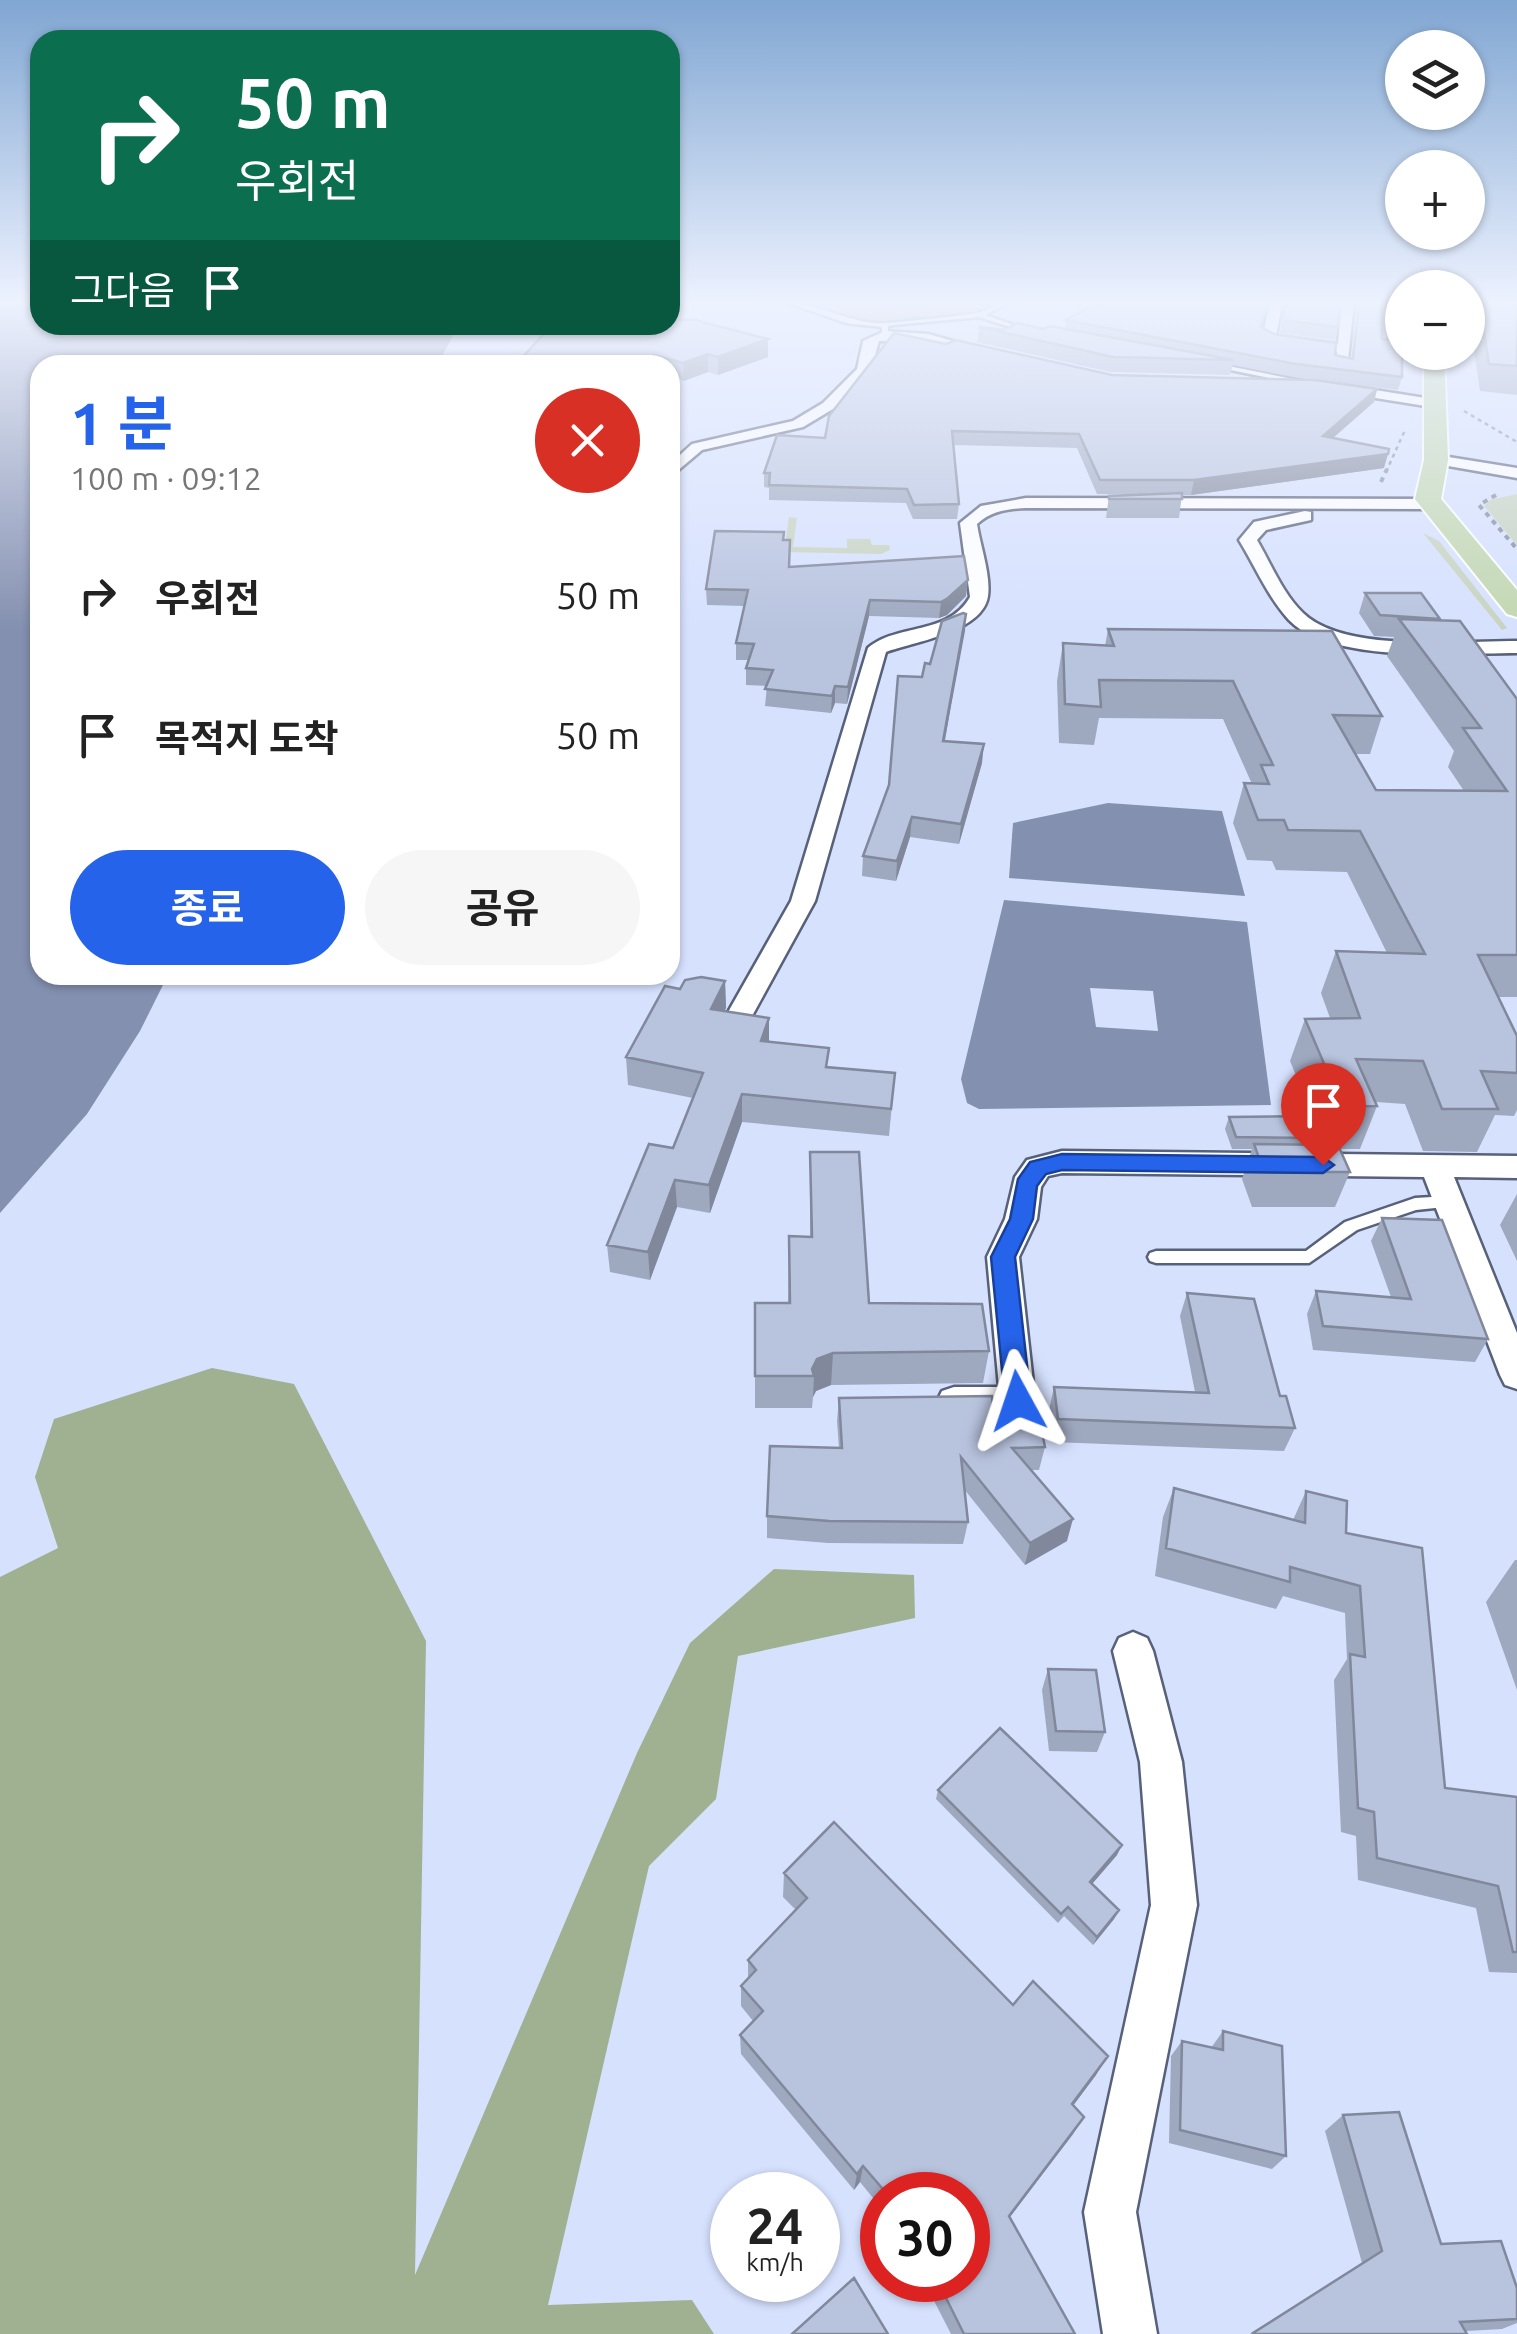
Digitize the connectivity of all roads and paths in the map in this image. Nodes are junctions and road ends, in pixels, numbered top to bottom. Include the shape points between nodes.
1 (818, 412) edge
2 (1445, 412) edge
3 (1461, 412) edge
4 (1517, 442) edge
5 (1436, 460) junction
6 (680, 462) edge
7 (1517, 473) edge
8 (1500, 494) dead end
9 (1434, 509) junction
10 (1517, 549) edge
11 (1517, 608) edge
12 (1517, 646) edge
13 (736, 1021) edge
14 (1435, 1167) junction
15 (1517, 1167) edge
16 (1449, 1202) junction
17 (1156, 1257) dead end
18 (1517, 1375) edge
19 (924, 1402) edge
20 (1133, 1651) dead end
21 (1130, 2334) edge

1 - 6 street via 798,424 696,447
2 - 5 main road
3 - 4 path
5 - 7 street
5 - 9 main road via 1428,496
8 - 10 path via 1479,505
9 - 11 main road
9 - 12 street via 1308,516 1260,526 1248,540 1299,621 1316,632 1373,644
9 - 13 street via 1026,503 975,514 968,523 975,609 878,648 802,901
14 - 15 street
14 - 16 street
14 - 19 street via 1062,1162 1038,1168 1026,1184 1022,1219 1003,1257 1018,1401
16 - 17 lane via 1415,1204 1351,1226 1309,1258
16 - 18 street
20 - 21 street via 1161,1762 1174,1905 1110,2212

